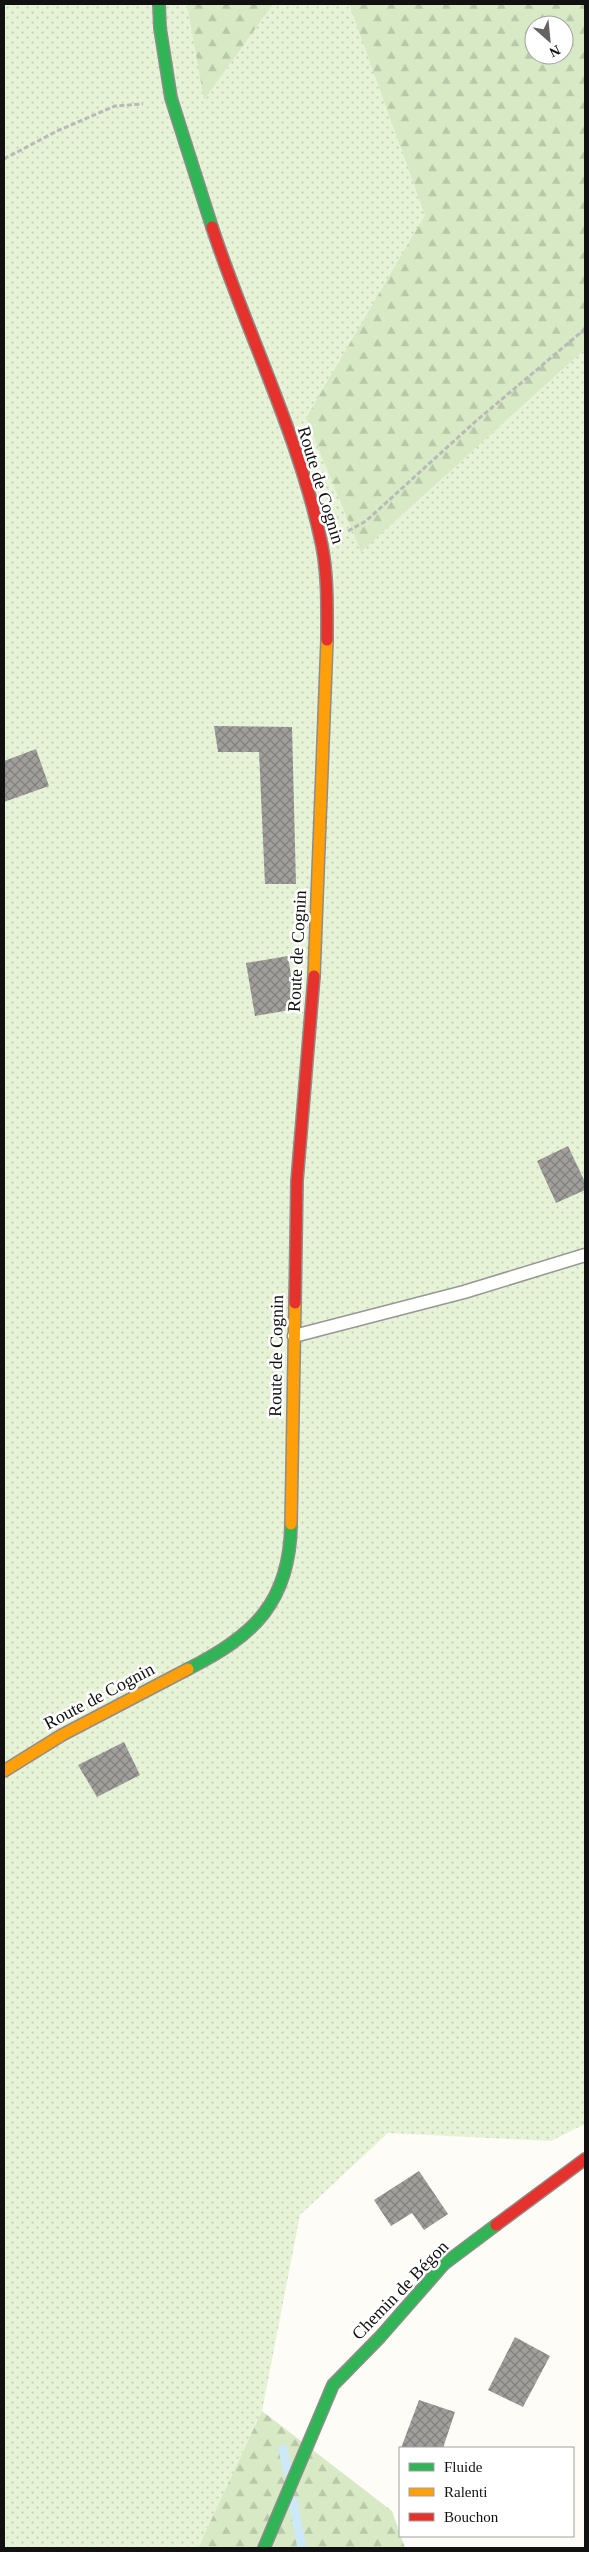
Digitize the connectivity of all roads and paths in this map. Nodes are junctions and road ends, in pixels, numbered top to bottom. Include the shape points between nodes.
1 (159, 4) edge
2 (171, 98) junction
3 (4, 159) edge
4 (585, 328) edge
5 (322, 546) junction
6 (585, 1255) edge
7 (294, 1336) junction
8 (4, 1771) edge
9 (585, 2160) edge
10 (264, 2548) edge

1 - 2 main road, Route de Cognin
2 - 3 path via 115,106
2 - 5 main road, Route de Cognin via 220,251 301,469
4 - 5 path via 366,521
5 - 7 main road, Route de Cognin via 327,590 327,641 313,990 296,1181
6 - 7 lane via 464,1292
7 - 8 main road, Route de Cognin via 291,1550 278,1593 253,1628 211,1657 110,1709
9 - 10 main road, Chemin de Bégon via 444,2264 333,2385

